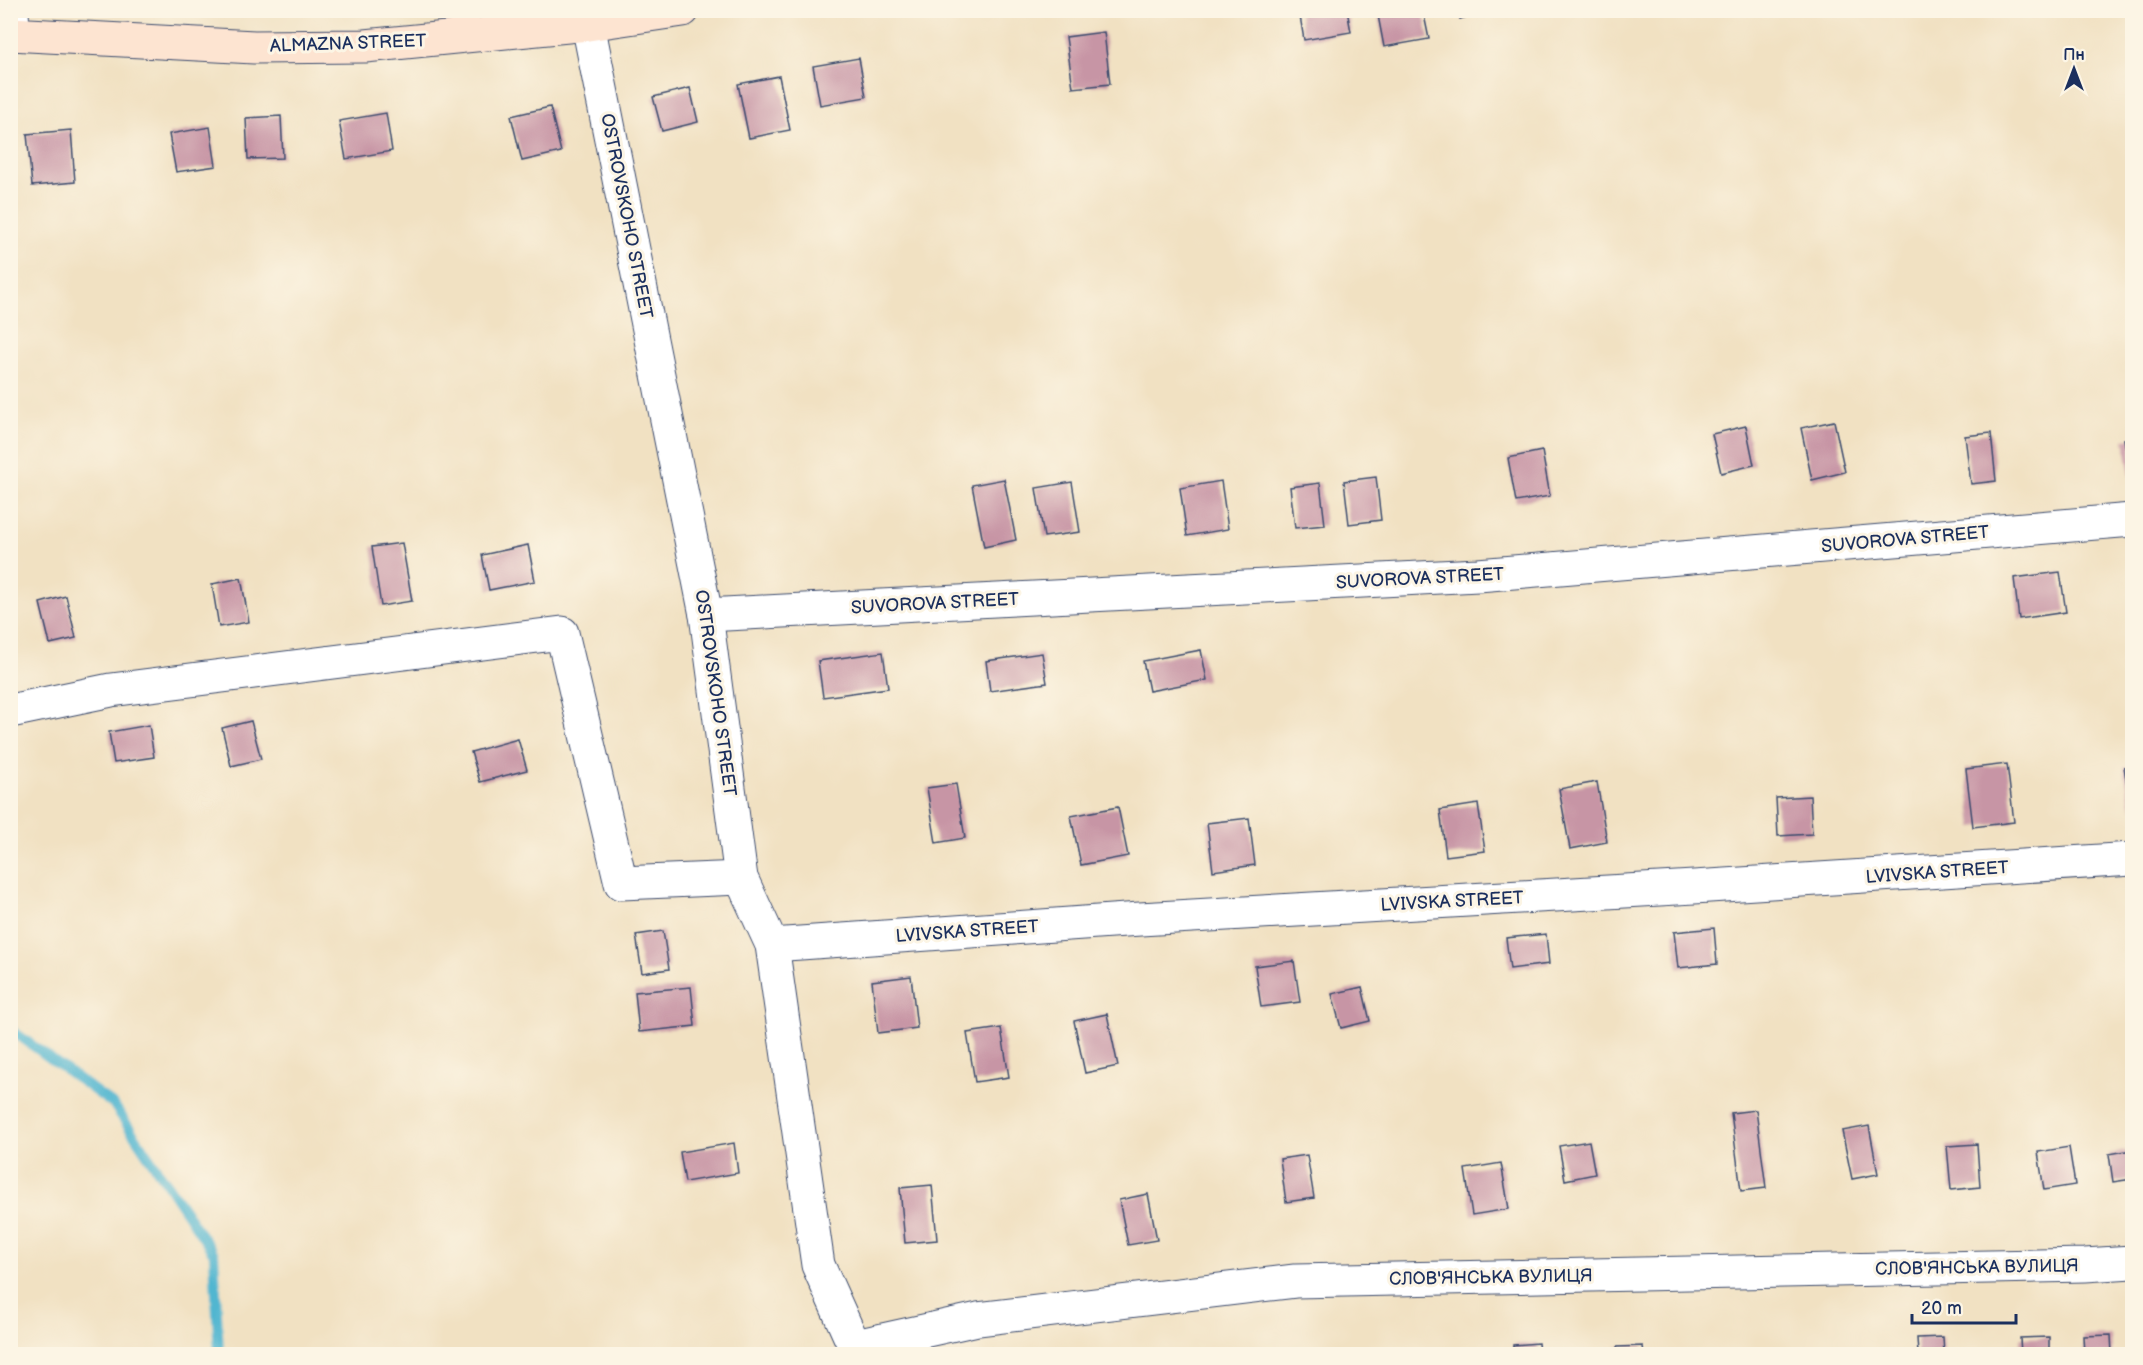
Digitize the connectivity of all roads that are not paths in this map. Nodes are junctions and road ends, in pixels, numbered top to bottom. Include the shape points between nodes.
1 (683, 10) edge
2 (588, 24) junction
3 (12, 26) edge
4 (2133, 520) edge
5 (706, 615) junction
6 (10, 711) edge
7 (2133, 859) edge
8 (741, 878) junction
9 (772, 945) junction
10 (2133, 1262) edge
11 (857, 1350) edge

1 - 2 main road, ALMAZNA STREET
2 - 3 main road, ALMAZNA STREET via 364,46 255,47
2 - 5 street, OSTROVSKOHO STREET
4 - 5 street, SUVOROVA STREET via 1478,575
5 - 8 street, OSTROVSKOHO STREET
6 - 8 street via 111,690 562,633 621,883
7 - 9 street, LVIVSKA STREET
8 - 9 street, OSTROVSKOHO STREET
9 - 11 street, OSTROVSKOHO STREET via 818,1265
10 - 11 street, СЛОВ'ЯНСЬКА ВУЛИЦЯ via 1294,1281 978,1319

